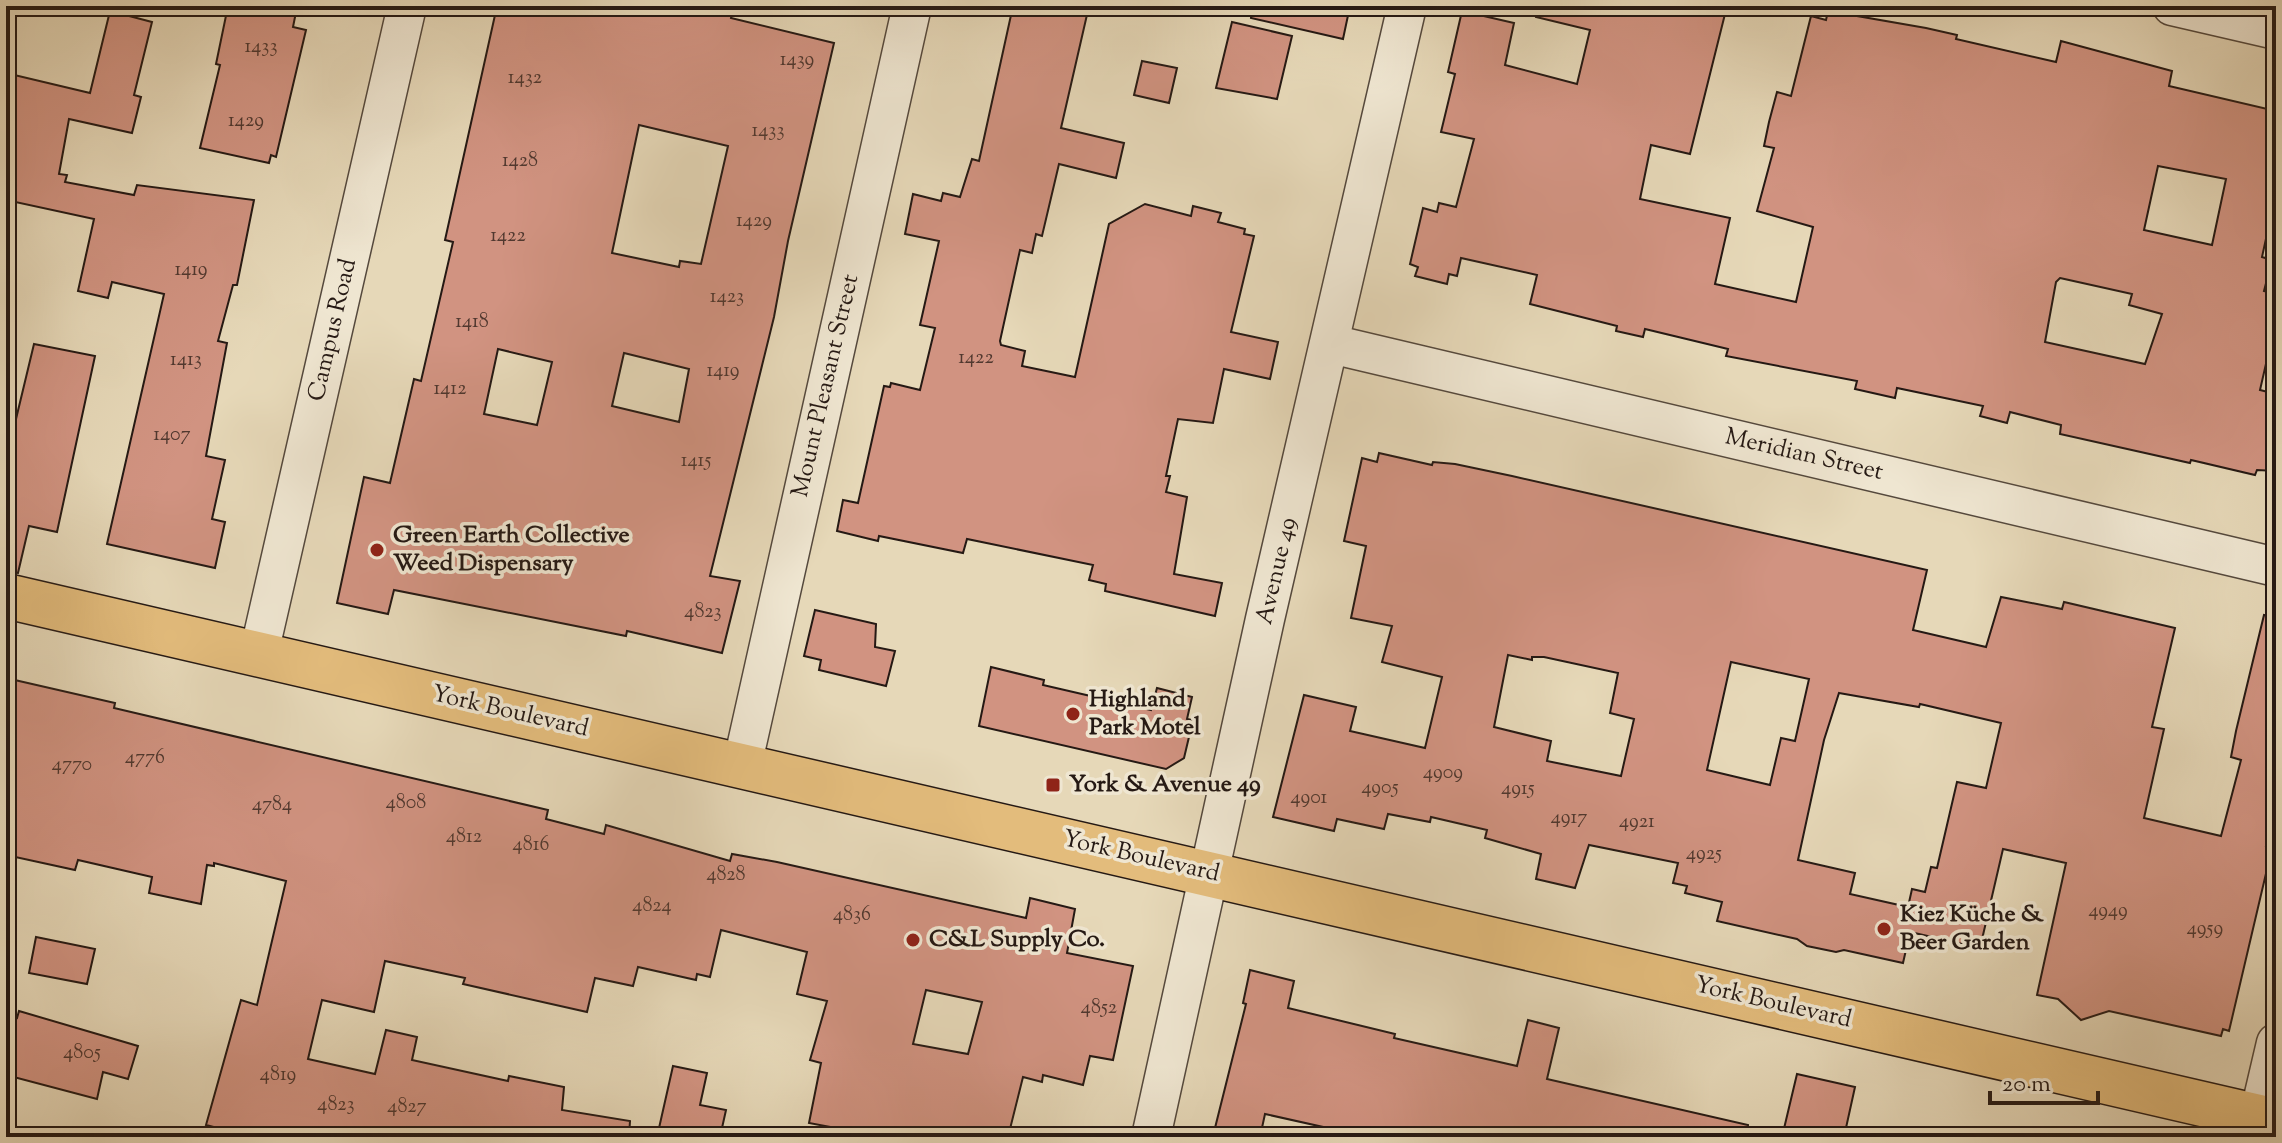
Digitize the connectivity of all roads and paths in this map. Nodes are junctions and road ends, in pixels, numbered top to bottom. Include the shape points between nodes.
1 (407, 6) edge
2 (912, 6) edge
3 (1407, 6) edge
4 (2172, 6) edge
5 (2276, 30) edge
6 (1331, 344) junction
7 (2276, 567) edge
8 (6, 596) edge
9 (259, 653) junction
10 (742, 766) junction
11 (1208, 873) junction
12 (2276, 1043) edge
13 (2263, 1125) edge
14 (1151, 1137) edge

1 - 9 street, Campus Road
2 - 10 street, Mount Pleasant Street
3 - 6 street, Avenue 49
4 - 5 street
6 - 7 street, Meridian Street
6 - 11 street, Avenue 49
8 - 9 main road, York Boulevard
9 - 10 main road, York Boulevard
10 - 11 main road, York Boulevard
11 - 13 main road, York Boulevard
11 - 14 street, Avenue 49
12 - 13 street

